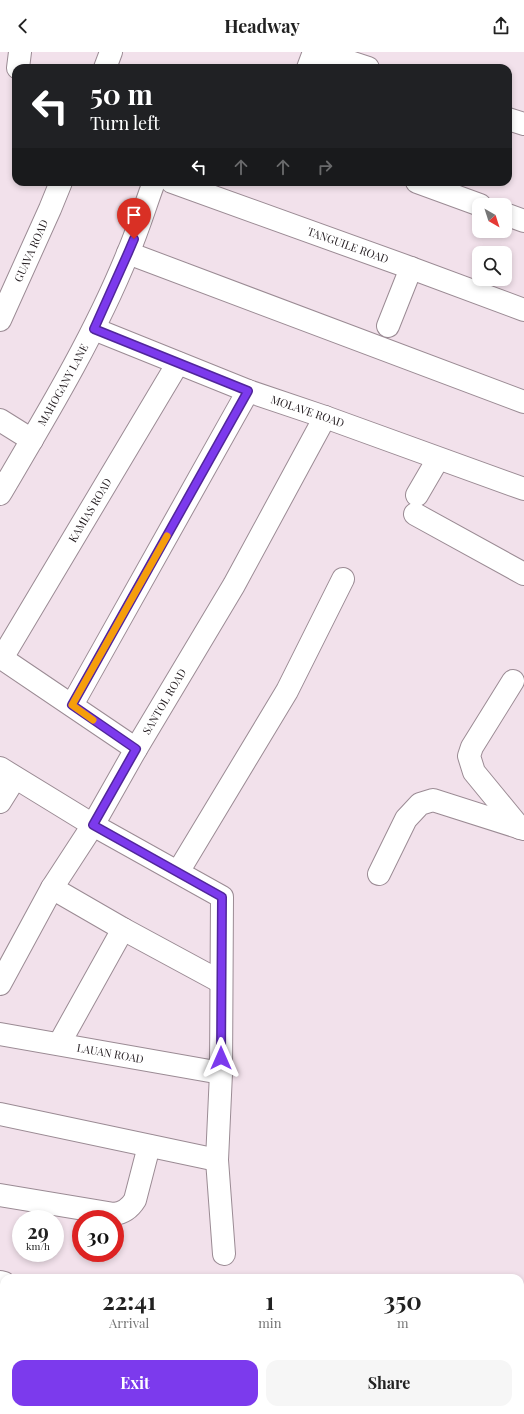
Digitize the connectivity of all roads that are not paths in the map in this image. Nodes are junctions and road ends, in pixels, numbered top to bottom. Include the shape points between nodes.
1 (20, 52) edge
2 (111, 52) edge
3 (325, 53) edge
4 (18, 64) edge
5 (106, 64) edge
6 (313, 64) edge
7 (357, 64) edge
8 (512, 120) edge
9 (524, 124) edge
10 (59, 186) edge
11 (153, 186) edge
12 (183, 186) edge
13 (427, 186) edge
14 (472, 202) edge
15 (512, 217) edge
16 (524, 221) edge
17 (128, 253) junction
18 (411, 268) junction
19 (524, 310) edge
20 (1, 315) edge
21 (388, 326) dead end
22 (94, 329) junction
23 (178, 363) junction
24 (248, 391) junction
25 (524, 402) edge
26 (325, 417) junction
27 (0, 420) edge
28 (32, 440) junction
29 (438, 459) junction
30 (524, 490) edge
31 (0, 494) edge
32 (524, 574) edge
33 (343, 579) dead end
34 (1, 658) edge
35 (513, 681) dead end
36 (72, 705) junction
37 (136, 749) junction
38 (7, 773) edge
39 (0, 802) edge
40 (93, 825) junction
41 (522, 828) edge
42 (178, 872) junction
43 (379, 874) dead end
44 (52, 888) junction
45 (123, 929) junction
46 (221, 982) junction
47 (0, 984) edge
48 (0, 1034) edge
49 (59, 1044) junction
50 (221, 1073) junction
51 (0, 1114) edge
52 (149, 1146) junction
53 (217, 1160) junction
54 (0, 1195) edge
55 (224, 1254) dead end

1 - 4 street
2 - 5 street
3 - 6 street
3 - 7 street
8 - 9 street
10 - 20 street, GUAVA ROAD
11 - 17 street, MAHOGANY LANE
12 - 18 street, TANGUILE ROAD
13 - 14 street
15 - 16 street
17 - 22 street, MAHOGANY LANE
17 - 25 street
18 - 19 street, TANGUILE ROAD
18 - 21 street
22 - 23 street, MOLAVE ROAD
22 - 28 street, MAHOGANY LANE
23 - 24 street, MOLAVE ROAD
23 - 34 street, KAMIAS ROAD
24 - 26 street, MOLAVE ROAD
24 - 36 street
26 - 29 street, MOLAVE ROAD
26 - 37 street, SANTOL ROAD via 234,585
27 - 28 street
28 - 31 street, MAHOGANY LANE
29 - 30 street, MOLAVE ROAD
29 - 32 street via 416,505
33 - 42 street via 287,692
34 - 36 street
35 - 41 street via 469,756 474,772
36 - 37 street
37 - 40 street, SANTOL ROAD
38 - 39 street
38 - 40 street
40 - 42 street
40 - 44 street, SANTOL ROAD
41 - 43 street via 433,800 420,804 406,819
42 - 46 street via 222,897
44 - 45 street
44 - 47 street, SANTOL ROAD
45 - 46 street
45 - 49 street
46 - 50 street
48 - 49 street, LAUAN ROAD
49 - 50 street, LAUAN ROAD
50 - 53 street
51 - 52 street
52 - 53 street
52 - 54 street via 135,1200 120,1213
53 - 55 street

